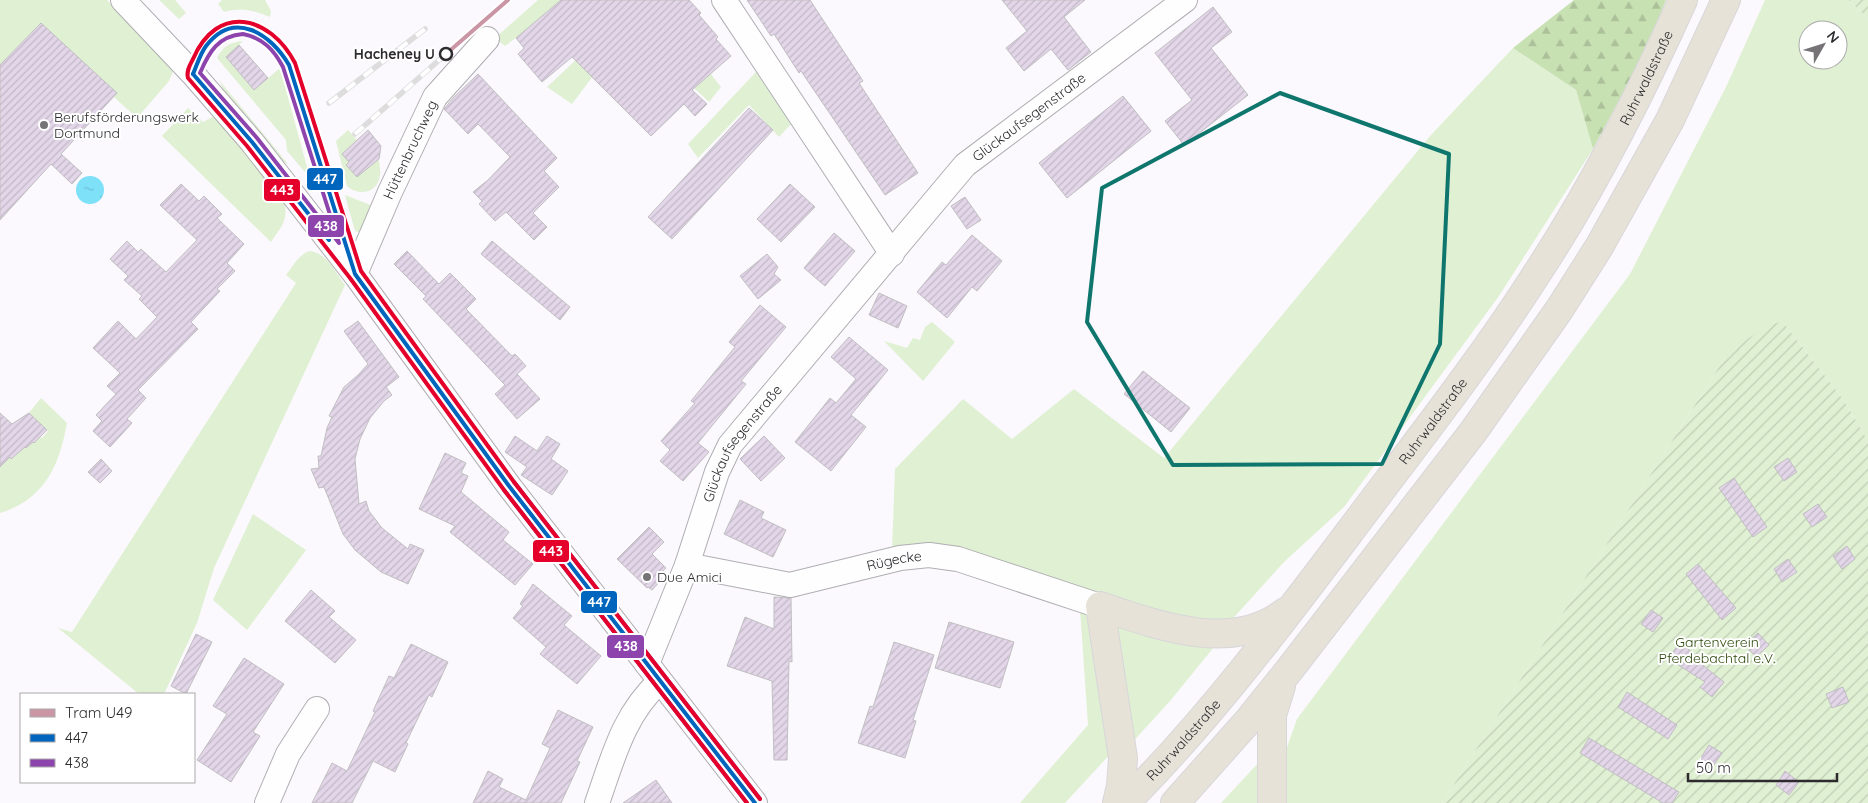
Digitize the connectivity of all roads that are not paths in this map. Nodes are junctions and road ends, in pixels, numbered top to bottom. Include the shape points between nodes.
1 (123, 0) edge
2 (724, 0) edge
3 (1185, 0) edge
4 (1683, 0) edge
5 (1726, 1) edge
6 (487, 39) dead end
7 (892, 254) junction
8 (355, 274) junction
9 (687, 565) junction
10 (1296, 603) junction
11 (1100, 606) junction
12 (1290, 669) junction
13 (653, 673) junction
14 (317, 709) dead end
15 (267, 803) edge
16 (596, 803) edge
17 (755, 803) edge
18 (1117, 803) edge
19 (1125, 803) edge
20 (1175, 803) edge
21 (1272, 803) edge

1 - 8 street via 252,142
2 - 7 street
3 - 7 street, Glückaufsegenstraße via 966,164
4 - 10 highway, Ruhrwaldstraße via 1619,133 1534,278 1446,404
5 - 12 highway via 1670,120 1599,247 1559,310 1473,432
6 - 8 street, Hüttenbruchweg via 435,97
7 - 9 street, Glückaufsegenstraße via 730,444 717,472
8 - 13 street via 509,486
9 - 11 street, Rügecke via 790,585 900,558 929,555 958,559
9 - 13 street, Glückaufsegenstraße
10 - 11 highway via 1268,623 1224,634 1172,627
10 - 19 highway, Ruhrwaldstraße via 1183,741
11 - 18 highway via 1123,758
12 - 20 highway
12 - 21 highway via 1279,690 1272,715
13 - 16 street, Glückaufsegenstraße via 622,734
13 - 17 street
14 - 15 street via 288,754

